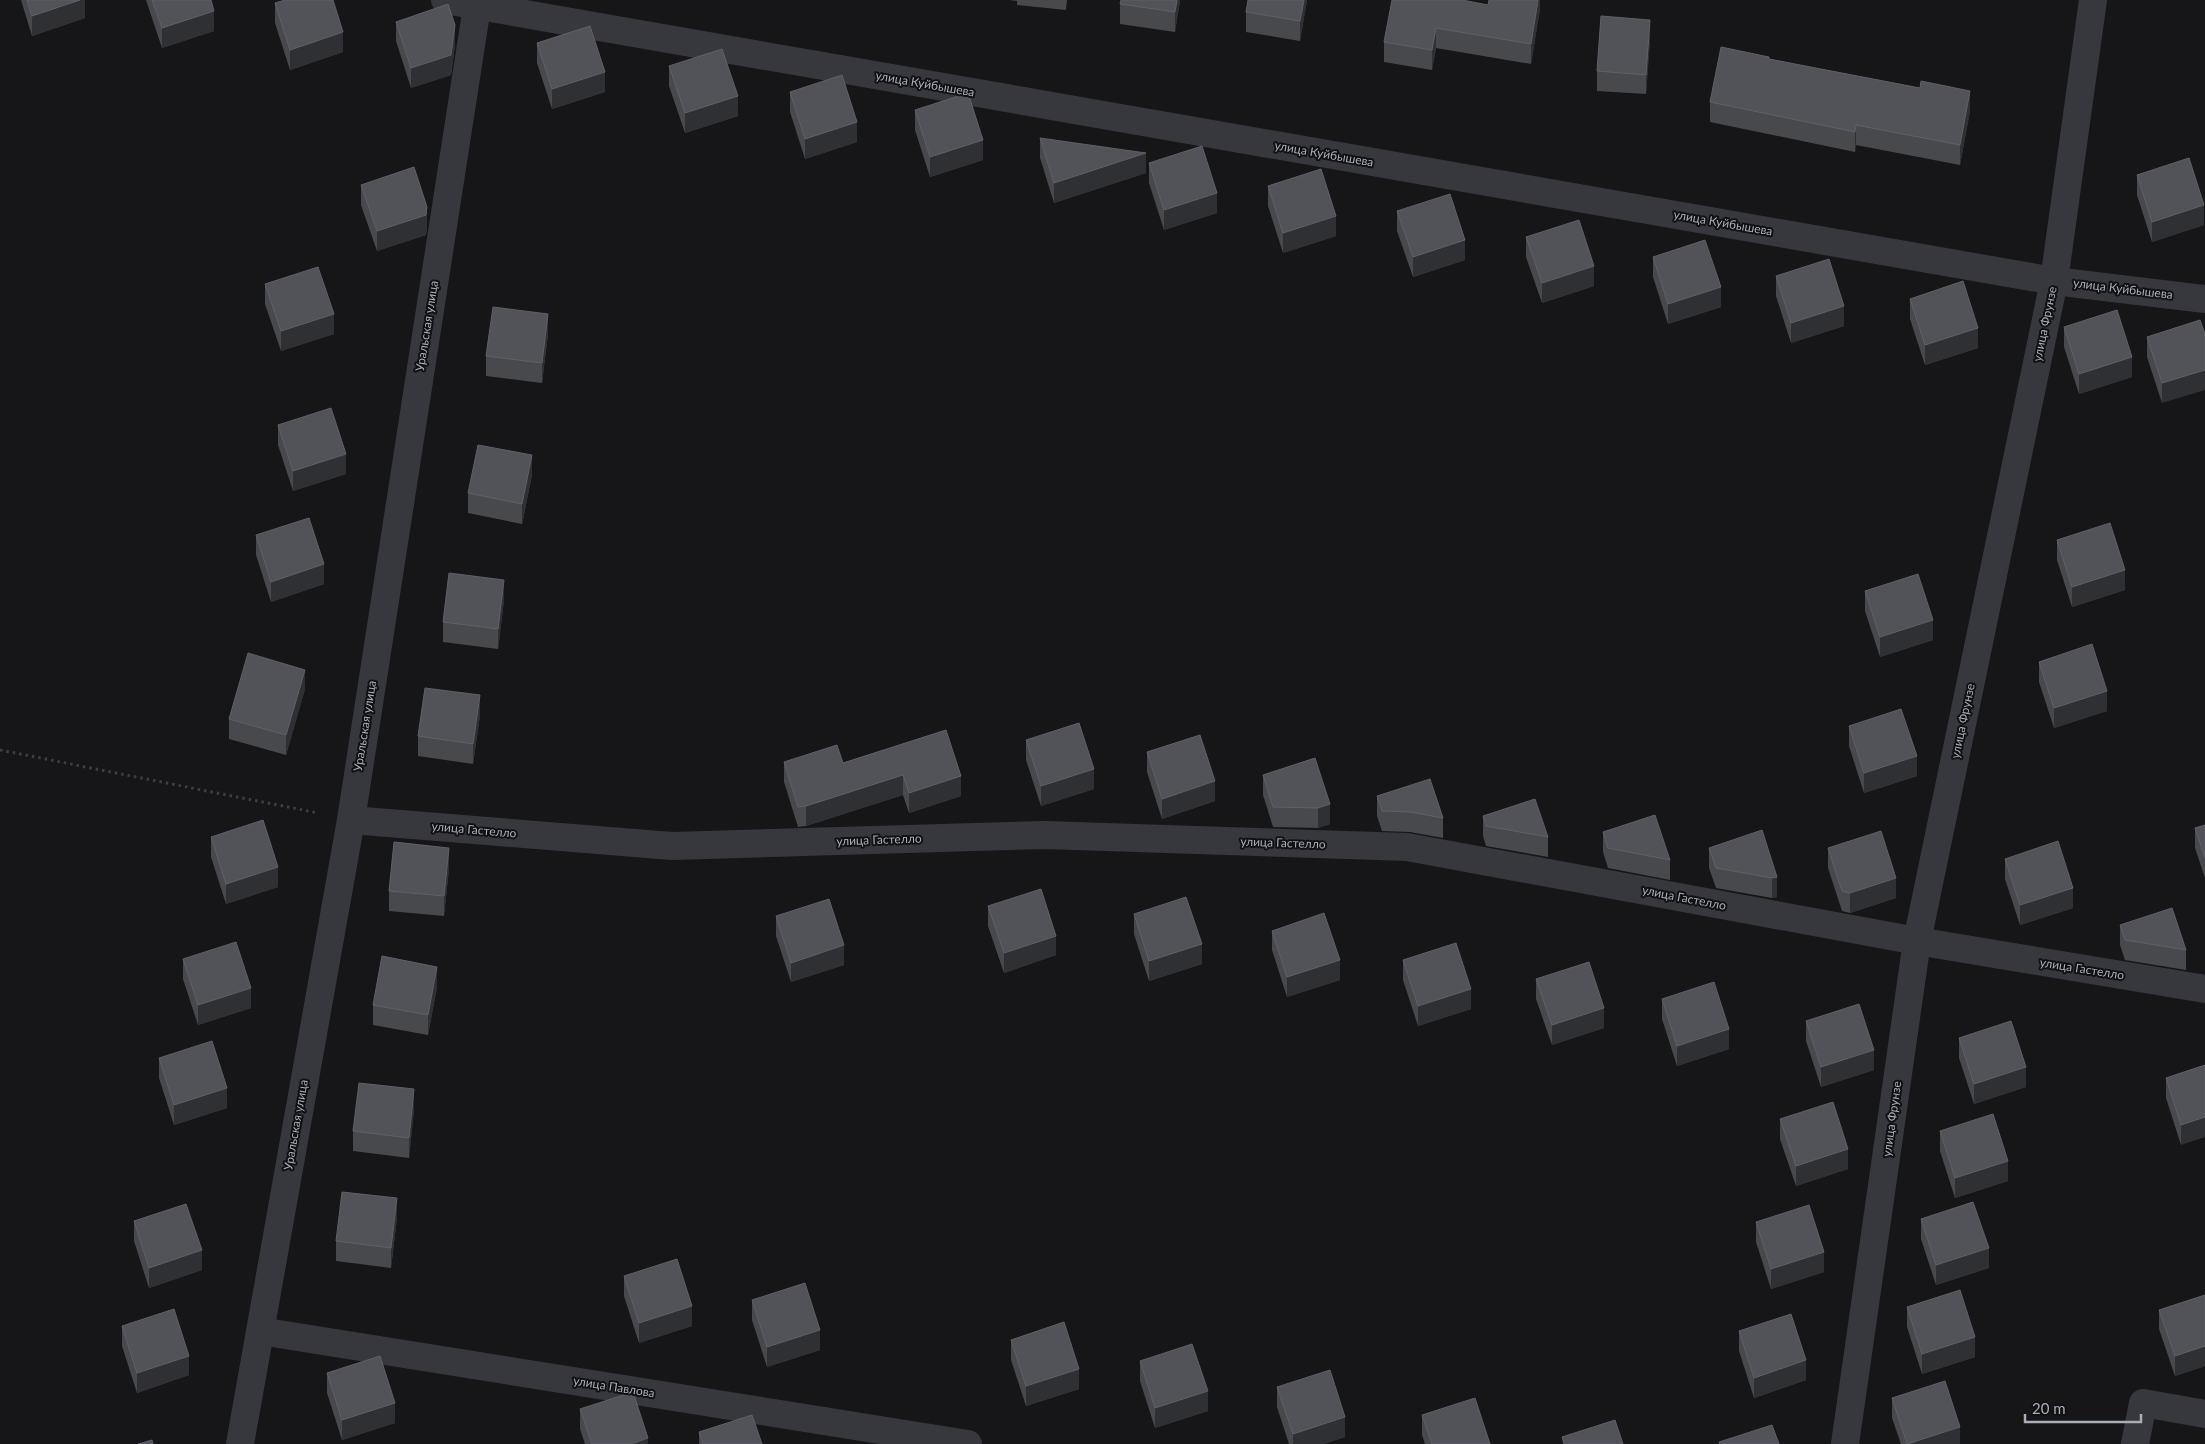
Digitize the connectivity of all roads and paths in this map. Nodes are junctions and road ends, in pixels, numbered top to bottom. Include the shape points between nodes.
1 (445, 0) edge
2 (2093, 0) edge
3 (478, 3) edge
4 (2054, 281) junction
5 (2205, 299) edge
6 (0, 750) edge
7 (351, 820) junction
8 (1918, 942) junction
9 (2205, 989) edge
10 (260, 1331) junction
11 (2205, 1414) edge
12 (240, 1444) edge
13 (968, 1444) edge
14 (1846, 1444) edge
15 (2135, 1444) edge

1 - 3 street, улица Куйбышева
2 - 4 street, улица Фрунзе
3 - 4 street, улица Куйбышева
3 - 7 street, Уральская улица
4 - 5 street, улица Куйбышева
4 - 8 street, улица Фрунзе
6 - 7 path
7 - 8 street, улица Гастелло via 672,846 1045,835 1408,847
7 - 10 street, Уральская улица
8 - 9 street, улица Гастелло
8 - 14 street, улица Фрунзе
10 - 12 street, Уральская улица
10 - 13 street, улица Павлова
11 - 15 street via 2143,1403

